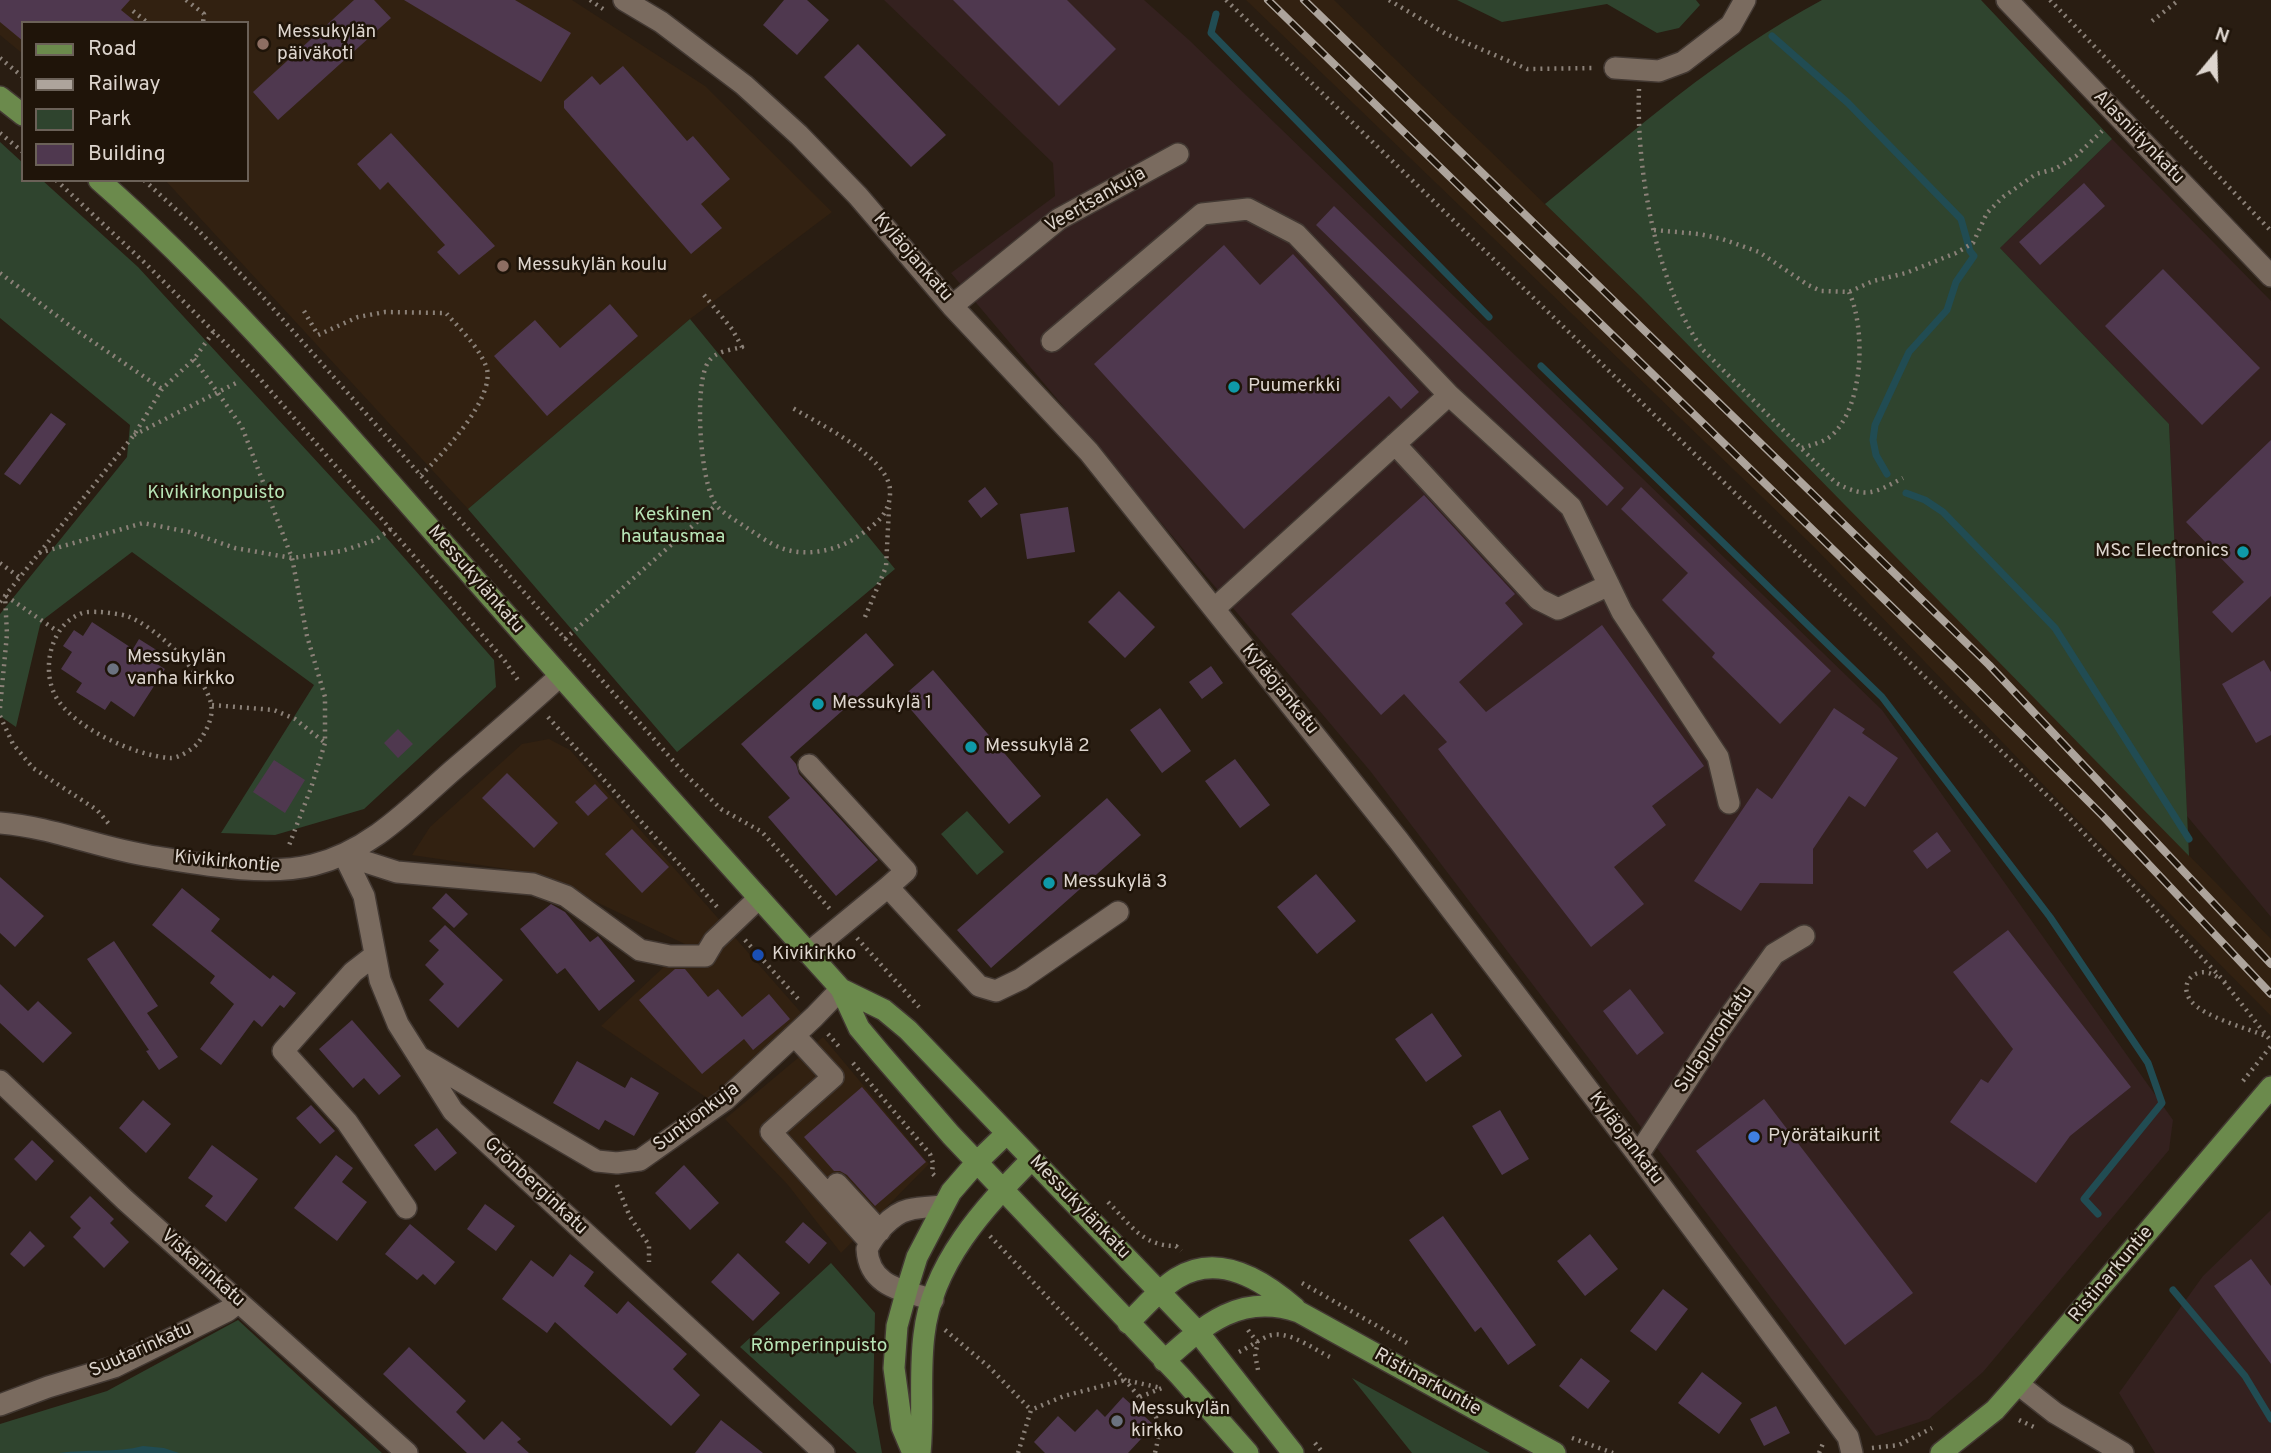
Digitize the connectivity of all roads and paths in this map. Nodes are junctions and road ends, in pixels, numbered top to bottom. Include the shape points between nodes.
1 (186, 0) edge
2 (590, 0) edge
3 (1226, 0) edge
4 (1389, 0) edge
5 (1745, 0) edge
6 (2007, 0) edge
7 (2050, 0) edge
8 (2179, 0) edge
9 (617, 7) edge
10 (133, 10) dead end
11 (146, 21) edge
12 (203, 21) edge
13 (2152, 21) dead end
14 (0, 58) edge
15 (1615, 68) joint
16 (1640, 71) junction
17 (21, 75) edge
18 (0, 97) edge
19 (21, 114) edge
20 (2117, 116) junction
21 (0, 133) edge
22 (21, 150) edge
23 (1178, 154) dead end
24 (101, 182) edge
25 (146, 182) edge
26 (1654, 230) junction
27 (2271, 231) edge
28 (0, 272) edge
29 (2271, 276) edge
30 (1849, 292) junction
31 (704, 295) dead end
32 (952, 306) junction
33 (304, 312) dead end
34 (214, 331) dead end
35 (1052, 341) dead end
36 (194, 359) junction
37 (238, 382) dead end
38 (162, 389) junction
39 (217, 392) junction
40 (1449, 394) junction
41 (791, 407) dead end
42 (134, 435) junction
43 (1395, 444) junction
44 (1802, 449) junction
45 (421, 475) junction
46 (1903, 478) dead end
47 (716, 505) junction
48 (889, 508) junction
49 (391, 529) dead end
50 (39, 553) junction
51 (292, 558) junction
52 (0, 563) edge
53 (19, 577) junction
54 (1609, 585) junction
55 (5, 595) junction
56 (0, 602) edge
57 (1214, 608) junction
58 (865, 617) dead end
59 (57, 631) junction
60 (565, 639) junction
61 (560, 676) junction
62 (212, 705) junction
63 (0, 708) edge
64 (0, 716) edge
65 (325, 743) junction
66 (809, 765) dead end
67 (1730, 803) dead end
68 (0, 823) edge
69 (116, 832) dead end
70 (286, 851) dead end
71 (344, 855) junction
72 (888, 887) junction
73 (759, 898) junction
74 (1118, 912) dead end
75 (843, 923) junction
76 (1804, 936) dead end
77 (808, 953) junction
78 (375, 955) junction
79 (2225, 982) junction
80 (841, 989) junction
81 (924, 1012) dead end
82 (795, 1036) junction
83 (2266, 1036) junction
84 (2271, 1044) edge
85 (419, 1057) junction
86 (0, 1081) edge
87 (2241, 1084) dead end
88 (2271, 1087) edge
89 (1007, 1133) junction
90 (1638, 1155) junction
91 (1032, 1159) junction
92 (977, 1162) junction
93 (617, 1163) junction
94 (828, 1174) dead end
95 (1003, 1189) junction
96 (1103, 1198) dead end
97 (943, 1206) junction
98 (407, 1208) dead end
99 (989, 1236) dead end
100 (875, 1237) junction
101 (649, 1267) dead end
102 (1196, 1269) junction
103 (906, 1291) junction
104 (1160, 1292) junction
105 (933, 1300) junction
106 (239, 1302) junction
107 (1233, 1312) junction
108 (1299, 1312) junction
109 (1128, 1323) junction
110 (944, 1330) dead end
111 (1197, 1331) junction
112 (1258, 1343) junction
113 (1333, 1359) dead end
114 (1164, 1361) junction
115 (1222, 1361) junction
116 (1180, 1377) junction
117 (1264, 1378) dead end
118 (1125, 1380) junction
119 (2018, 1384) junction
120 (1140, 1397) junction
121 (0, 1405) edge
122 (1031, 1410) junction
123 (1939, 1423) dead end
124 (1825, 1438) dead end
125 (1315, 1442) dead end
126 (407, 1453) edge
127 (824, 1453) edge
128 (913, 1453) edge
129 (920, 1453) edge
130 (1018, 1453) edge
131 (1155, 1453) edge
132 (1248, 1453) edge
133 (1293, 1453) edge
134 (1323, 1453) edge
135 (1555, 1453) edge
136 (1819, 1453) edge
137 (1852, 1453) edge
138 (1941, 1453) edge
139 (2123, 1453) edge

1 - 12 path via 204,15
2 - 9 path
3 - 79 path via 2059,806
4 - 15 path via 1446,34 1527,69
5 - 16 street via 1731,25 1683,62 1659,71
6 - 20 street, Alasniitynkatu
7 - 27 path
8 - 13 path
9 - 32 street, Kyläojankatu via 661,22 744,85 858,196
10 - 11 path
14 - 17 path
15 - 16 street
16 - 26 path via 1637,121
18 - 19 main road
20 - 29 street, Alasniitynkatu
20 - 30 path via 2076,156 2036,174 2003,197 1987,213 1973,243
21 - 22 path
23 - 32 street, Veertsankuja via 1059,219
24 - 61 main road, Messukylänkatu via 274,352
25 - 45 path via 262,296
26 - 30 path via 1721,239 1759,252 1821,291
26 - 44 path via 1688,328 1703,350
28 - 38 path
30 - 44 path via 1857,308 1860,335 1851,400 1842,424 1829,438
31 - 47 path via 742,347 717,354 708,362 702,383 705,470
32 - 57 street, Kyläojankatu via 1089,452
33 - 45 path via 318,335 358,317 385,312 446,313 479,352 488,369 484,393 445,453
34 - 36 path
35 - 40 street via 1202,214 1248,209 1296,234
36 - 38 path
36 - 39 path
37 - 39 path
38 - 42 path
39 - 42 path
39 - 51 path via 242,426
40 - 43 street
40 - 54 street via 1571,507
41 - 48 path via 865,453 890,487
42 - 50 path
43 - 54 street via 1538,599 1558,609
43 - 57 street
44 - 46 path via 1836,483 1858,493 1876,492
45 - 60 path
47 - 48 path via 784,549 815,553 855,539
47 - 60 path
48 - 58 path via 886,566
49 - 51 path via 342,551
50 - 51 path via 143,523 189,532 234,548
50 - 53 path
51 - 65 path via 325,697
52 - 53 path
53 - 55 path
54 - 67 street via 1718,757
55 - 56 path
55 - 59 path
55 - 63 path via 7,634
57 - 90 street, Kyläojankatu
59 - 62 path via 80,614 127,616 173,649 199,678
59 - 62 path via 48,667 56,696 106,739 174,758 195,746 208,727
60 - 75 path via 701,791 762,832
61 - 71 street, Kivikirkontie via 383,832
61 - 73 main road, Messukylänkatu
62 - 65 path via 274,710 295,719
64 - 69 path via 13,744 33,768 97,810
65 - 70 path
66 - 72 street via 905,871
68 - 71 street, Kivikirkontie via 28,825 147,856 226,866 279,870
71 - 73 street via 397,872 533,884 566,896 640,950 670,956 705,956 714,941
71 - 78 street, Grönberginkatu via 364,896
72 - 74 street via 979,986 996,991 1021,979
72 - 75 street
73 - 77 main road, Messukylänkatu
75 - 77 street
75 - 81 path
76 - 90 street, Sulapuronkatu via 1774,954
77 - 80 main road, Messukylänkatu
78 - 85 street, Grönberginkatu via 398,1024
78 - 98 street via 283,1051 348,1122
79 - 83 path
79 - 83 path via 2201,971 2192,975 2188,997 2195,1006
80 - 82 street, Suntionkuja
80 - 89 main road, Messukylänkatu via 884,1010 908,1030
80 - 92 main road, Messukylänkatu via 859,1028
82 - 93 street, Suntionkuja via 714,1108 640,1160
82 - 100 street via 832,1077 771,1132
83 - 84 path
84 - 87 path
85 - 93 street via 597,1161
85 - 127 street, Grönberginkatu via 453,1111
86 - 106 street, Viskarinkatu
88 - 119 main road, Ristinarkuntie
89 - 91 main road, Messukylänkatu
89 - 92 main road
90 - 137 street, Kyläojankatu via 1848,1437
91 - 95 main road
91 - 104 main road, Messukylänkatu
92 - 95 main road, Messukylänkatu
92 - 97 main road
93 - 101 path via 619,1192 629,1217 649,1245
94 - 100 street
95 - 105 main road via 967,1231
95 - 109 main road, Messukylänkatu
96 - 102 path via 1150,1242 1176,1246
97 - 100 street via 908,1209
97 - 103 main road
99 - 118 path
100 - 103 street via 866,1250 871,1269 883,1283
102 - 104 main road
102 - 108 main road, Ristinarkuntie via 1232,1270 1255,1279
103 - 105 street
103 - 128 main road via 897,1326 894,1368 902,1427
104 - 109 main road
104 - 111 main road, Messukylänkatu
105 - 129 main road via 920,1367
106 - 121 street, Suutarinkatu via 114,1367
106 - 126 street, Viskarinkatu
107 - 108 main road, Ristinarkuntie via 1255,1305
107 - 111 main road, Ristinarkuntie
107 - 112 path
108 - 135 main road, Ristinarkuntie
109 - 114 main road, Messukylänkatu
110 - 122 path
111 - 114 main road, Ristinarkuntie
111 - 115 main road, Messukylänkatu
112 - 113 path via 1268,1336 1291,1337
112 - 115 path
112 - 117 path via 1256,1368
114 - 116 main road, Messukylänkatu
115 - 133 main road, Messukylänkatu
116 - 120 path
116 - 132 main road, Messukylänkatu
118 - 120 path
118 - 122 path
119 - 138 main road, Ristinarkuntie via 1995,1410
119 - 139 street via 2055,1413
120 - 131 path via 1156,1417
122 - 130 path
123 - 137 path via 1899,1445
124 - 136 path
125 - 134 path

